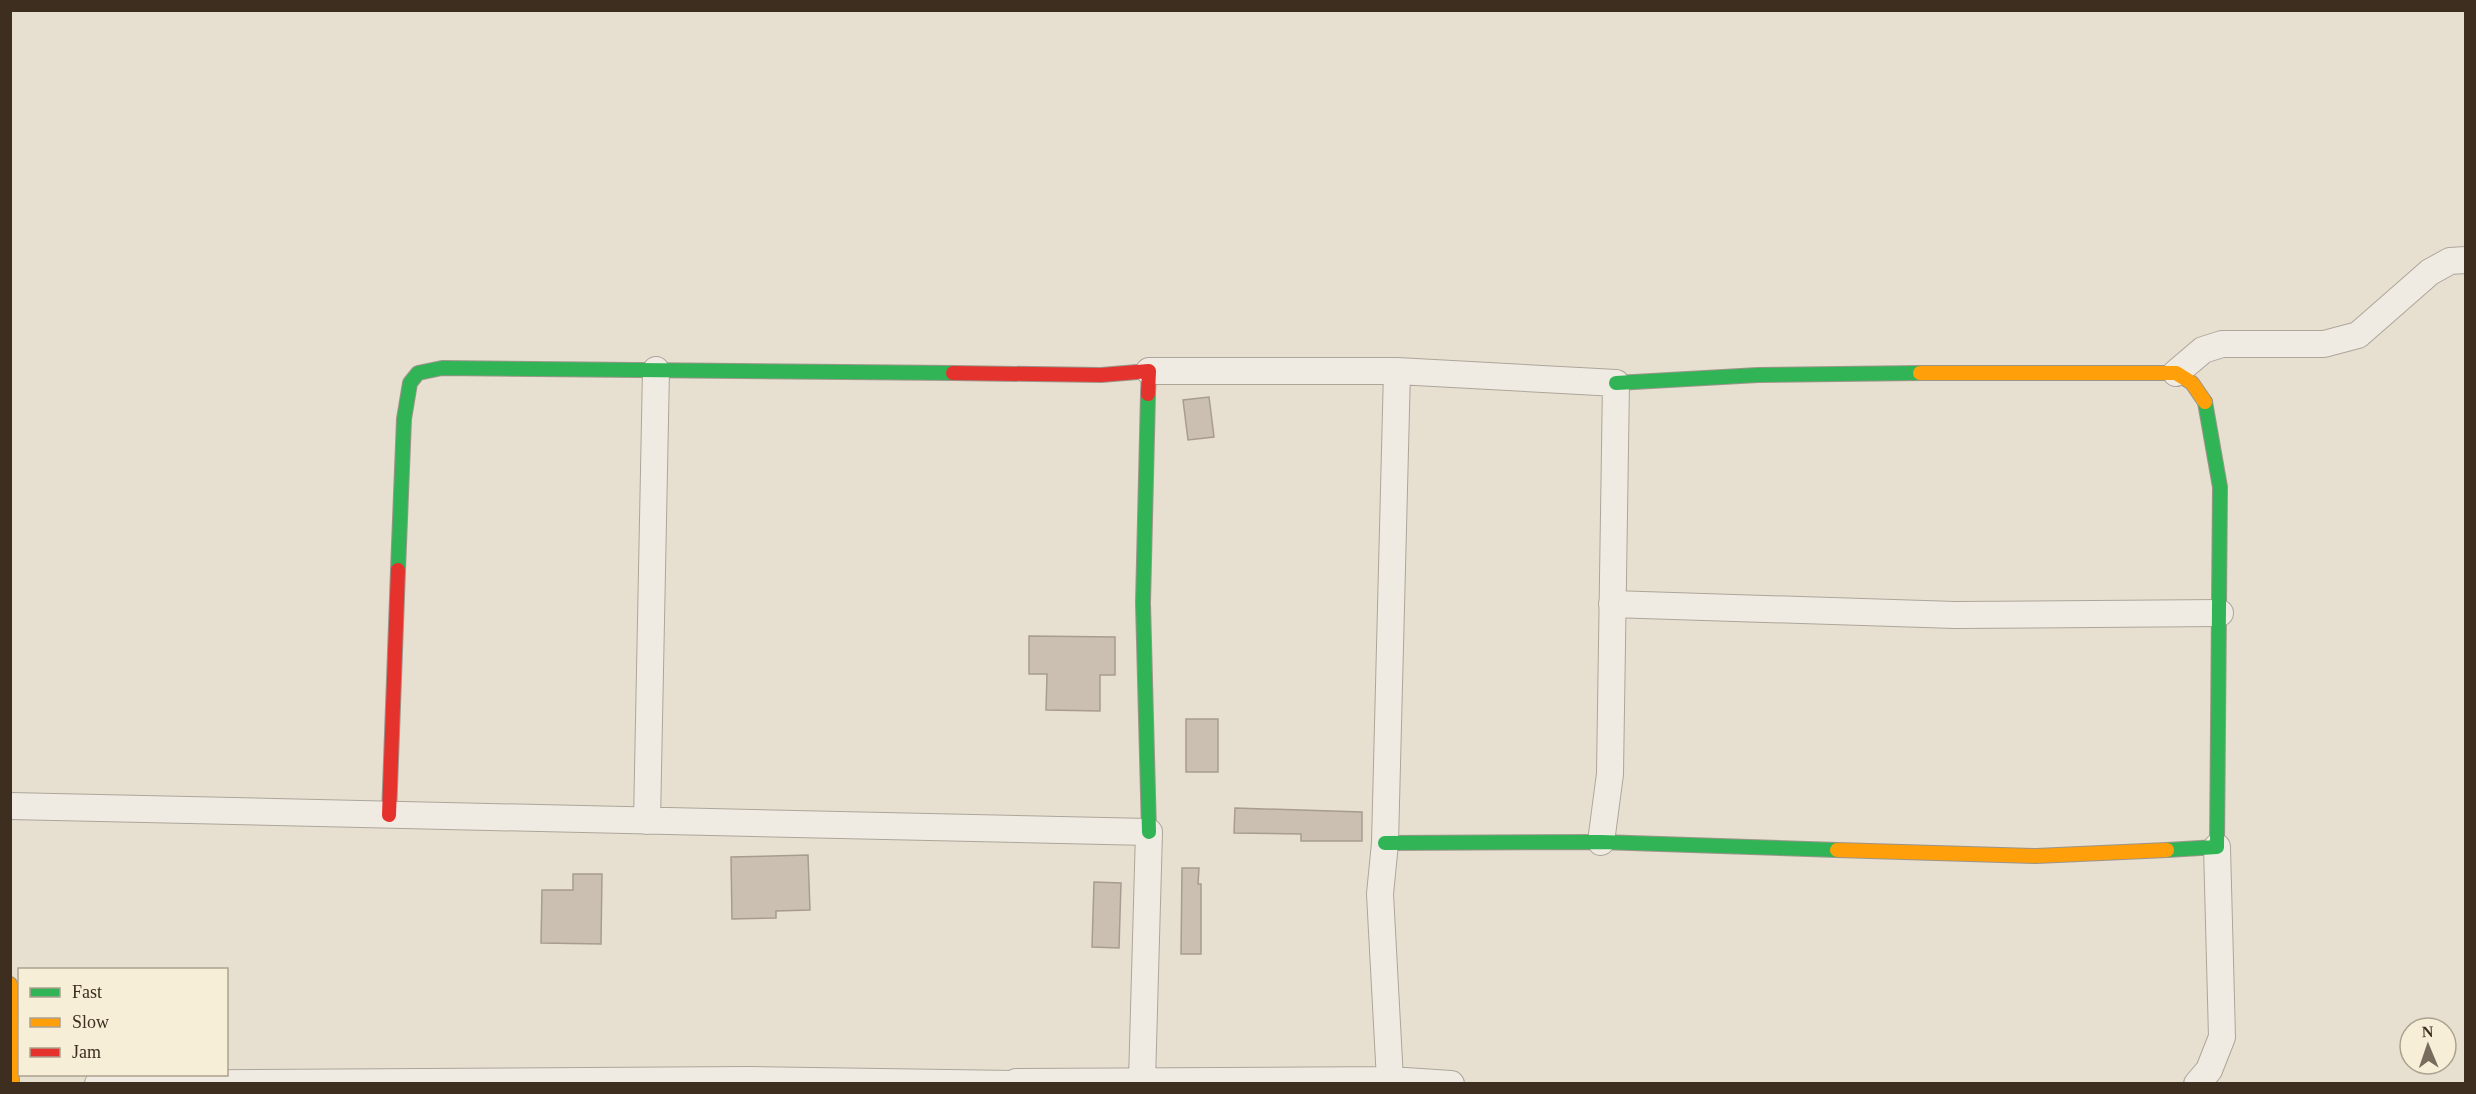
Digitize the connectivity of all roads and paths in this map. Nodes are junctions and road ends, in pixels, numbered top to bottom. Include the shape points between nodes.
1 (2466, 260) edge
2 (656, 369) junction
3 (1149, 371) junction
4 (1397, 371) junction
5 (2176, 373) junction
6 (1616, 383) junction
7 (1612, 604) junction
8 (2220, 613) junction
9 (10, 806) edge
10 (389, 815) junction
11 (647, 821) junction
12 (1149, 832) junction
13 (1601, 842) junction
14 (1385, 843) junction
15 (2217, 847) junction
16 (10, 984) edge
17 (1390, 1080) junction
18 (1143, 1081) junction
19 (12, 1083) edge
20 (98, 1083) edge
21 (468, 1083) edge
22 (1016, 1083) edge
23 (1451, 1083) edge
24 (2197, 1083) edge

1 - 5 street via 2450,261 2430,272 2358,335 2324,344 2222,344 2203,350
2 - 3 main road via 1101,375
2 - 10 main road via 442,368 418,373 410,383 404,419
2 - 11 street
3 - 4 street
3 - 12 main road via 1143,603
4 - 6 street
4 - 14 street
5 - 6 main road via 1758,375
5 - 8 main road via 2192,383 2207,405 2220,487
6 - 7 street
7 - 8 street via 1955,615
7 - 13 street via 1610,774
8 - 15 main road
9 - 10 street
10 - 11 street
11 - 12 street
12 - 18 street
13 - 14 main road
13 - 15 main road via 2036,856
14 - 17 street via 1380,894
15 - 24 street via 2222,1036 2209,1070
16 - 19 main road
17 - 18 street
17 - 23 street
18 - 22 street
20 - 21 street
21 - 22 street

